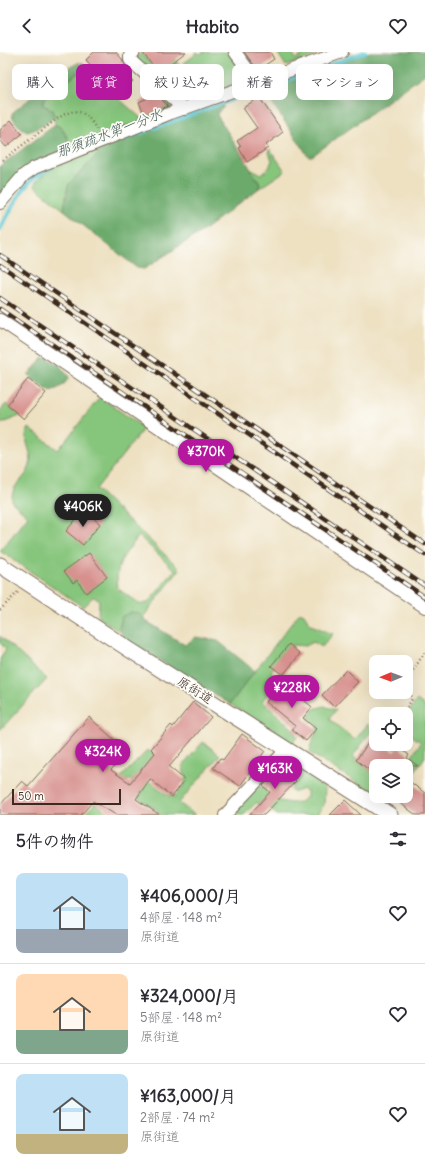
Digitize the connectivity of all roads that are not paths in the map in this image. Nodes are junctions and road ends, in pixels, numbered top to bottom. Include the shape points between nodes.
1 (134, 52) edge
2 (235, 52) edge
3 (342, 52) edge
4 (329, 54) edge
5 (244, 64) edge
6 (288, 70) edge
7 (232, 91) edge
8 (184, 109) junction
9 (0, 203) edge
10 (0, 320) edge
11 (0, 565) edge
12 (425, 607) edge
13 (287, 749) junction
14 (225, 815) edge
15 (390, 815) edge

1 - 8 street via 130,55 130,60
2 - 5 street
3 - 4 street
4 - 6 street
7 - 8 street
8 - 9 street via 34,168 24,175
10 - 12 street
11 - 13 street, 原街道
13 - 14 street
13 - 15 street, 原街道

